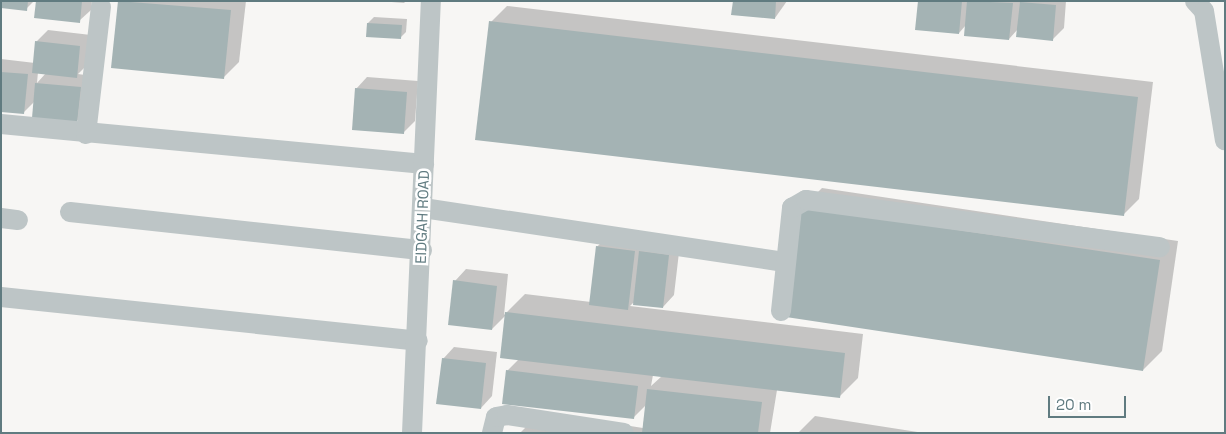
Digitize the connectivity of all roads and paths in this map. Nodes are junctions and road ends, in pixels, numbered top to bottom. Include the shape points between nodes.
1 (431, 1) edge
2 (1195, 1) edge
3 (101, 7) dead end
4 (1, 124) edge
5 (86, 134) junction
6 (1225, 140) edge
7 (424, 164) junction
8 (423, 208) junction
9 (70, 212) dead end
10 (1160, 247) dead end
11 (422, 250) junction
12 (786, 262) junction
13 (1, 297) edge
14 (781, 311) dead end
15 (418, 341) junction
16 (412, 433) edge
17 (492, 433) edge
18 (624, 433) edge

1 - 7 street, EIDGAH ROAD
2 - 6 street via 1204,11
3 - 5 street
4 - 5 street
5 - 7 street
7 - 8 street, EIDGAH ROAD
8 - 11 street, EIDGAH ROAD
8 - 12 street
9 - 11 street
10 - 12 street via 806,200 792,208
11 - 15 street, EIDGAH ROAD
12 - 14 street
13 - 15 street
15 - 16 street, EIDGAH ROAD
17 - 18 street via 496,417 507,414

